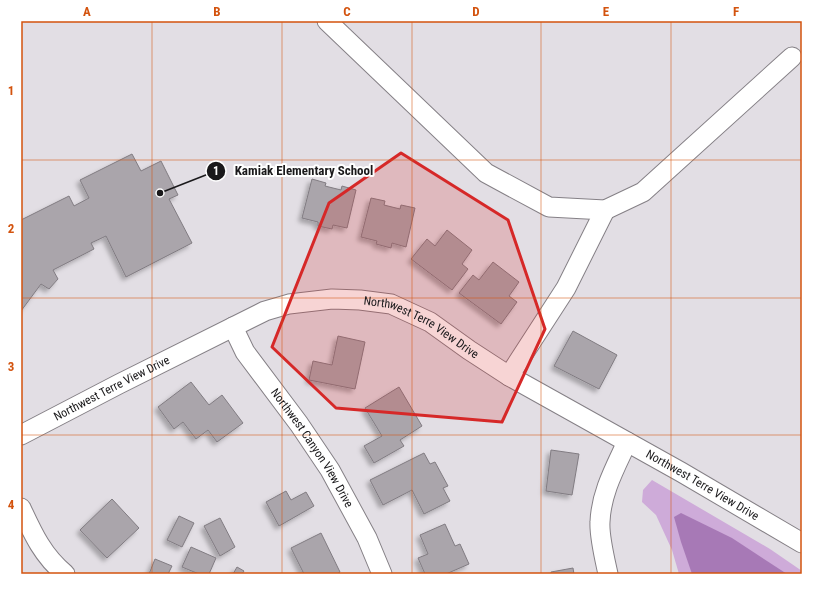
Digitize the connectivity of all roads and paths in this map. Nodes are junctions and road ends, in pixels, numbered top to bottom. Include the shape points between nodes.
1 (327, 21) edge
2 (792, 57) dead end
3 (605, 210) junction
4 (233, 327) junction
5 (509, 376) junction
6 (21, 435) edge
7 (627, 442) junction
8 (21, 508) edge
9 (802, 543) edge
10 (65, 574) edge
11 (382, 574) edge
12 (608, 574) edge

1 - 3 street via 486,173 549,207
2 - 3 street via 643,192
3 - 5 street via 566,288
4 - 5 street, Northwest Terre View Drive via 265,311 289,304 332,299 391,304 430,322
4 - 6 street, Northwest Terre View Drive
4 - 11 street, Northwest Canyon View Drive via 246,352 330,470 367,538
5 - 7 street, Northwest Terre View Drive
7 - 9 street, Northwest Terre View Drive
7 - 12 street via 603,497 600,524
8 - 10 street via 40,548

